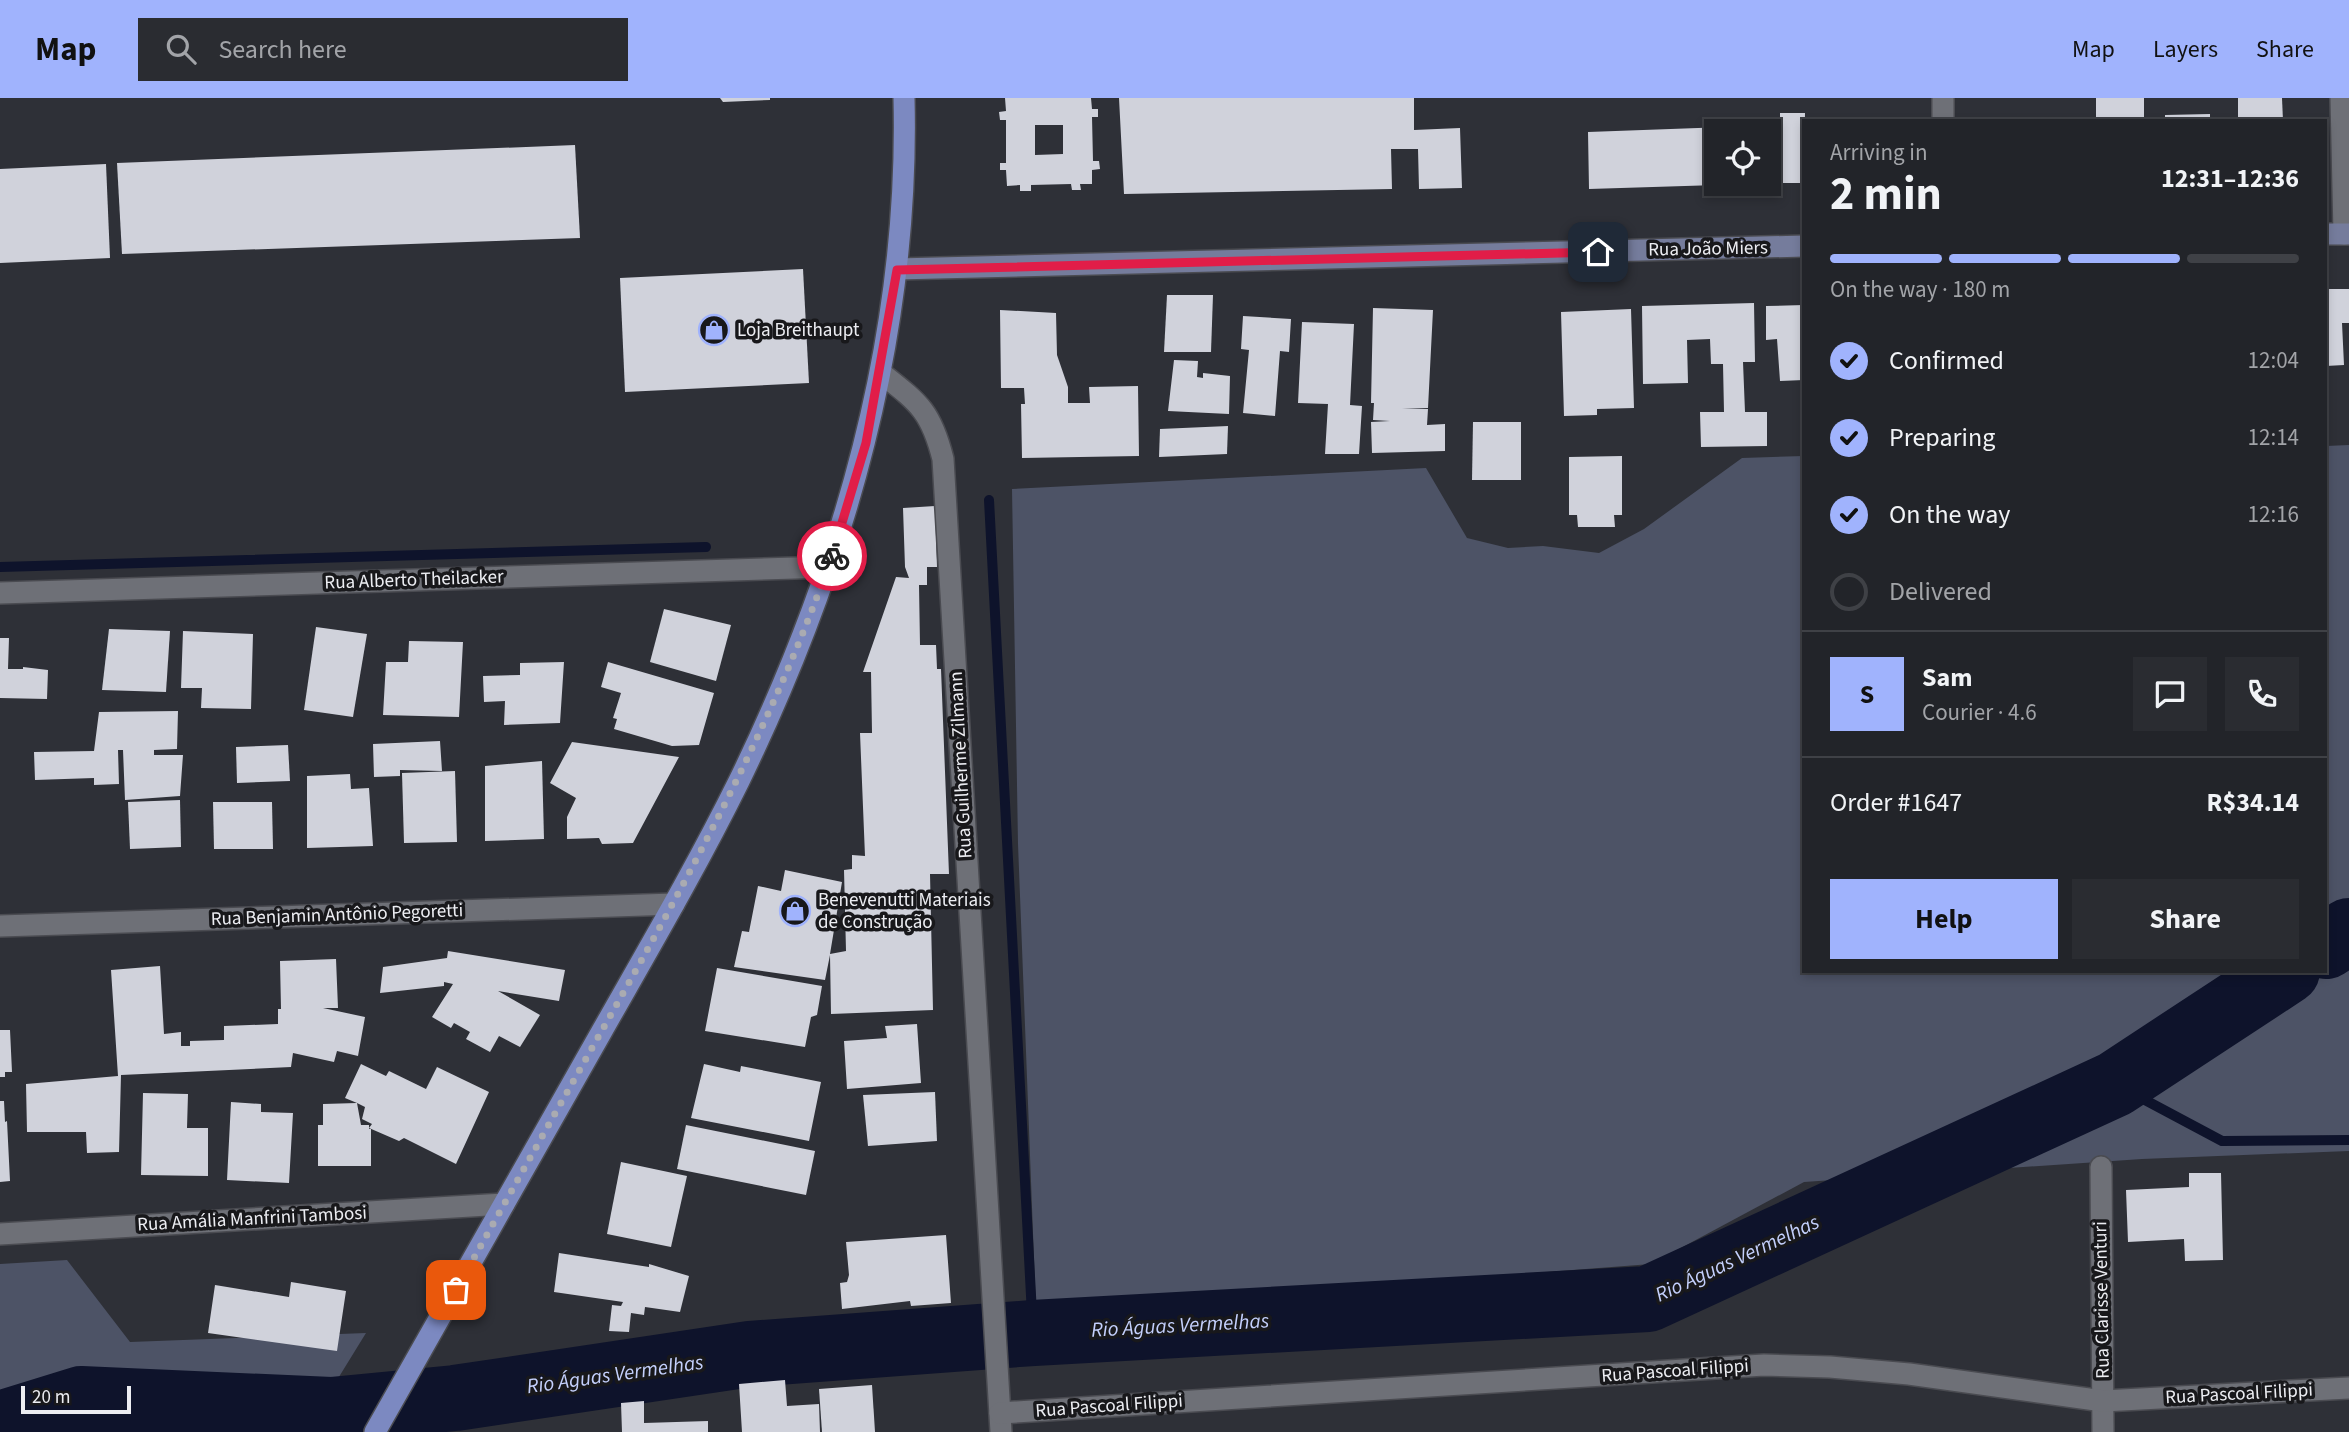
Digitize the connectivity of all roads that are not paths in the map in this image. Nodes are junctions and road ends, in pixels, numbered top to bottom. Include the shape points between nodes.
1 (904, 98) edge
2 (1943, 98) edge
3 (2341, 98) edge
4 (1943, 119) edge
5 (2340, 234) edge
6 (1802, 246) edge
7 (897, 270) junction
8 (881, 373) junction
9 (828, 566) junction
10 (0, 593) edge
11 (674, 904) junction
12 (0, 926) edge
13 (2101, 1167) dead end
14 (504, 1205) junction
15 (0, 1234) edge
16 (2349, 1388) edge
17 (2103, 1401) junction
18 (1000, 1423) edge
19 (374, 1432) edge
20 (2104, 1432) edge

1 - 7 main road
2 - 4 street
3 - 5 street
6 - 7 street, Rua João Miers
7 - 8 main road
8 - 9 main road via 866,443
8 - 18 street, Rua Guilherme Zilmann via 917,402 935,427 943,459
9 - 10 street, Rua Alberto Theilacker
9 - 11 main road via 766,722
11 - 12 street, Rua Benjamin Antônio Pegoretti
11 - 14 main road
13 - 17 street, Rua Clarisse Venturi
14 - 15 street, Rua Amália Manfrini Tambosi
14 - 19 main road
16 - 17 street, Rua Pascoal Filippi
17 - 18 street, Rua Pascoal Filippi via 1909,1374 1764,1366
17 - 20 street, Rua Clarisse Venturi

